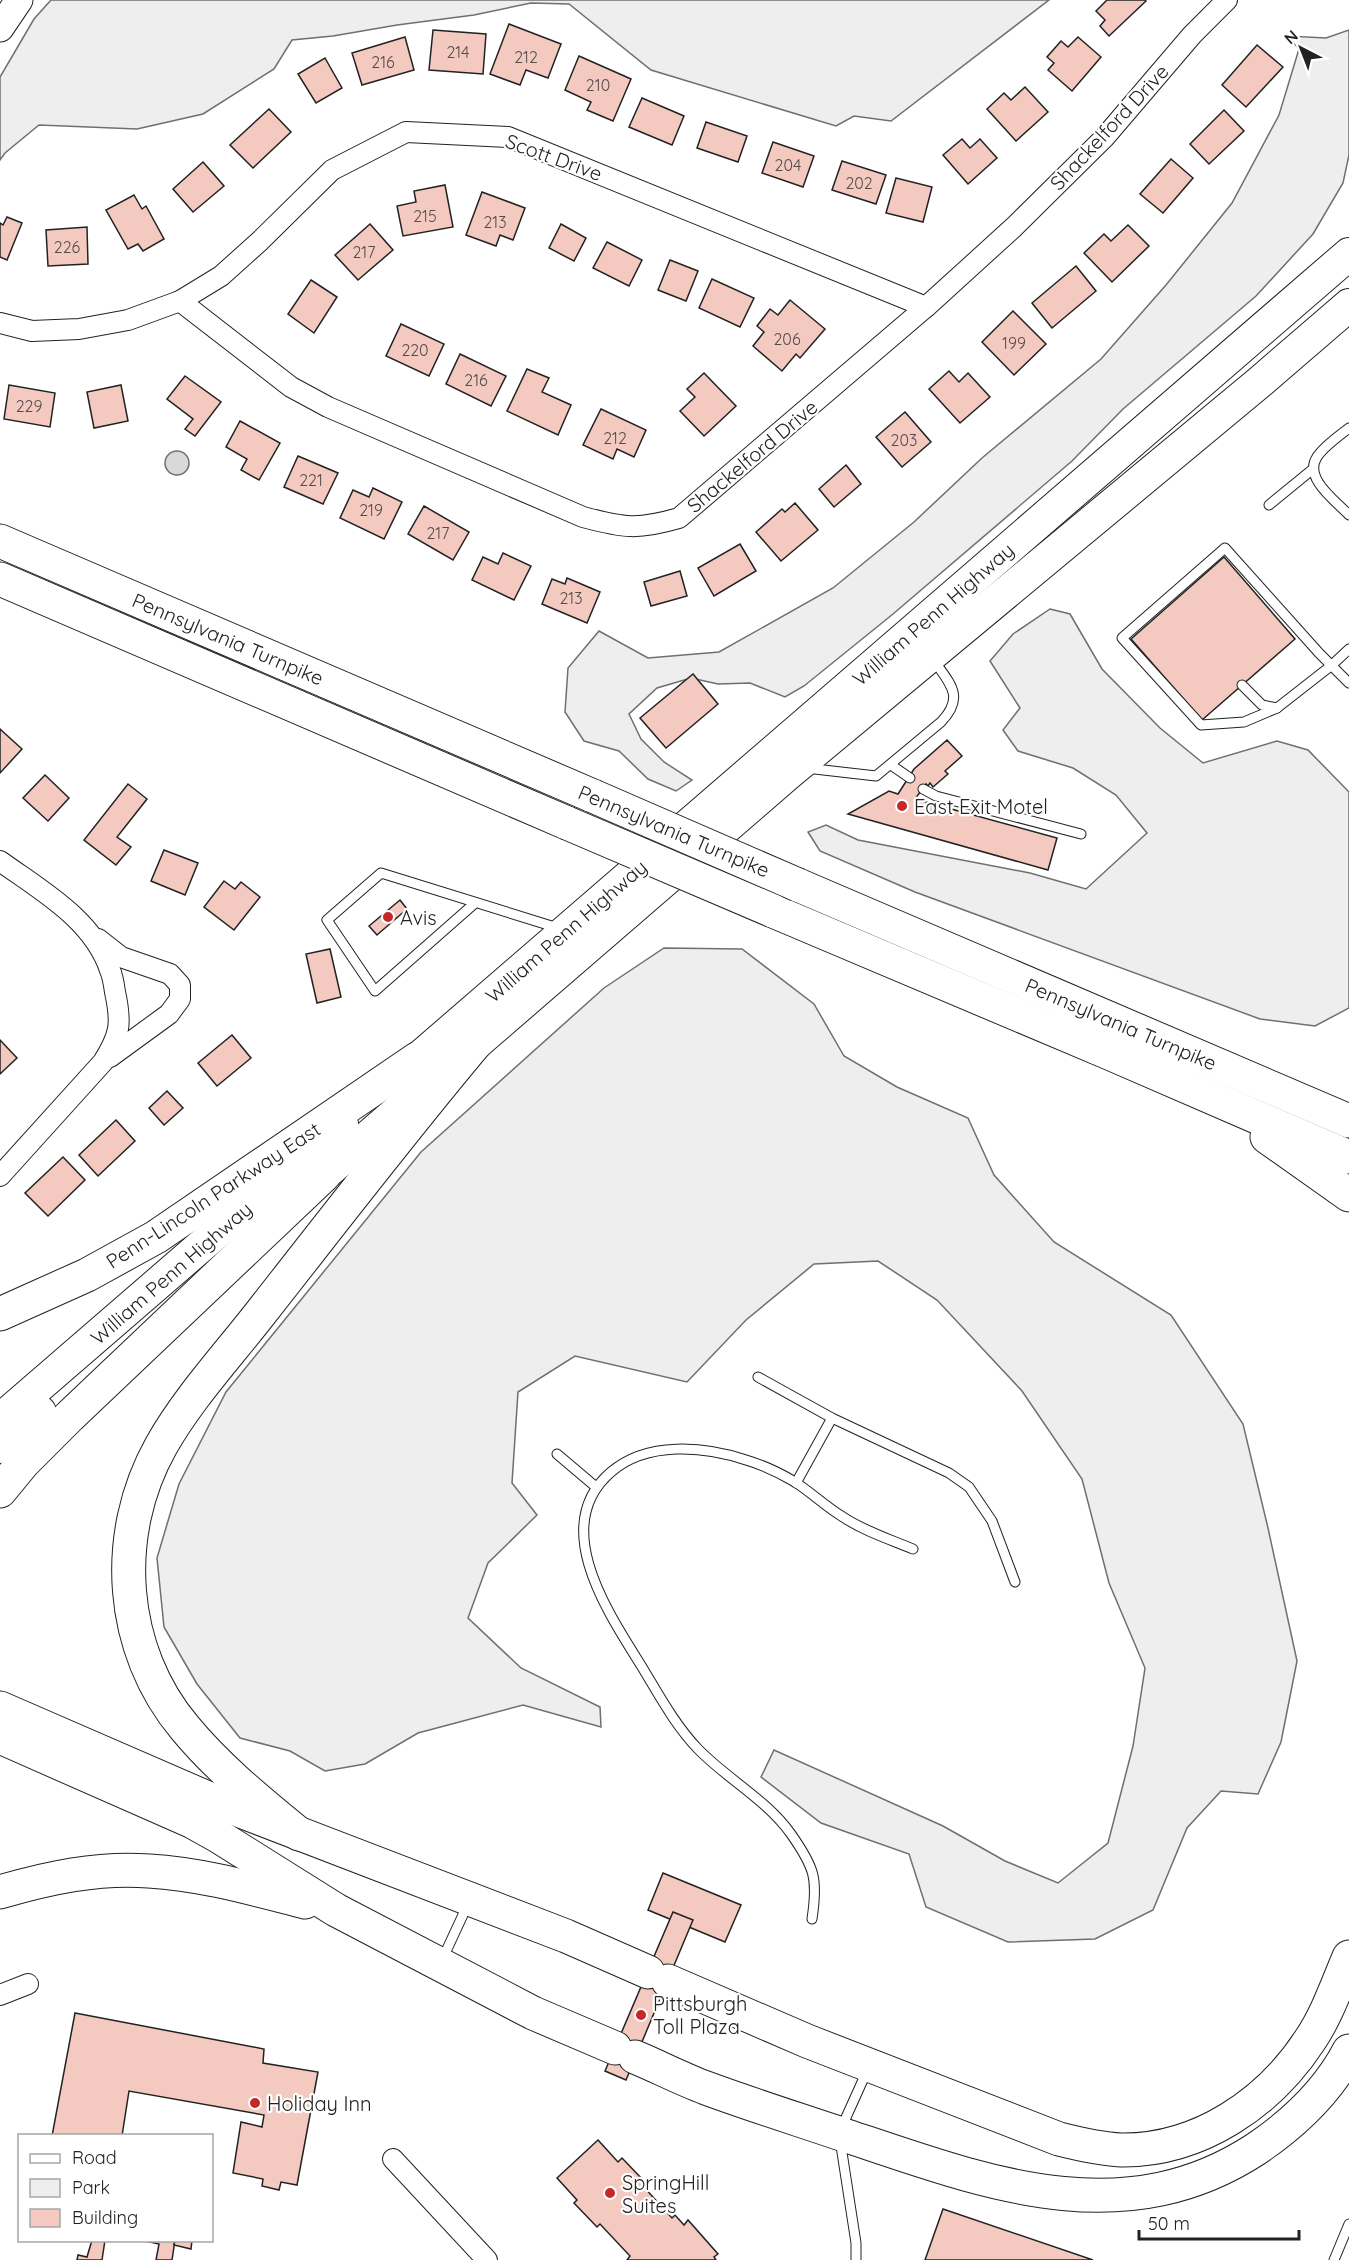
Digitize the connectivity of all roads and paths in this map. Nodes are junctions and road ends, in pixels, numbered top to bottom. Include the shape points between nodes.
1 (19, 0) edge
2 (1227, 0) edge
3 (0, 28) edge
4 (1349, 254) edge
5 (180, 301) junction
6 (1349, 305) edge
7 (926, 307) junction
8 (0, 323) edge
9 (1349, 428) edge
10 (1313, 469) junction
11 (1269, 505) dead end
12 (1349, 515) edge
13 (0, 541) edge
14 (0, 579) edge
15 (1349, 649) edge
16 (931, 656) junction
17 (1332, 665) junction
18 (1349, 683) edge
19 (1242, 685) dead end
20 (1277, 708) junction
21 (891, 765) junction
22 (798, 766) junction
23 (910, 778) dead end
24 (922, 789) dead end
25 (1081, 834) dead end
26 (0, 861) edge
27 (475, 903) junction
28 (87, 930) junction
29 (566, 931) junction
30 (475, 1044) junction
31 (417, 1059) junction
32 (103, 1062) junction
33 (1215, 1099) junction
34 (1349, 1121) edge
35 (1349, 1157) edge
36 (324, 1175) junction
37 (0, 1176) edge
38 (1349, 1196) edge
39 (0, 1314) edge
40 (758, 1377) dead end
41 (832, 1418) junction
42 (0, 1420) edge
43 (0, 1447) edge
44 (557, 1454) dead end
45 (796, 1483) junction
46 (596, 1487) junction
47 (0, 1491) edge
48 (913, 1549) dead end
49 (1016, 1582) dead end
50 (0, 1708) edge
51 (0, 1737) edge
52 (299, 1834) junction
53 (0, 1892) edge
54 (470, 1899) junction
55 (336, 1910) junction
56 (812, 1919) dead end
57 (1349, 1957) edge
58 (440, 1964) junction
59 (28, 1984) dead end
60 (0, 1995) edge
61 (1349, 2051) edge
62 (870, 2066) junction
63 (839, 2133) junction
64 (393, 2159) dead end
65 (1349, 2224) edge
66 (487, 2260) edge
67 (856, 2260) edge
68 (1334, 2260) edge

1 - 3 main road
2 - 7 street, Shackelford Drive via 1104,138
4 - 29 highway, William Penn Highway
5 - 7 street, Scott Drive via 221,276 332,170 406,132 508,137
5 - 7 street, Shackelford Drive via 291,387 328,407 583,517 616,526 649,527 679,519
5 - 8 street via 128,320 79,330 32,331
6 - 16 highway, William Penn Highway
9 - 10 lane via 1317,457
10 - 11 lane
10 - 12 lane via 1317,481
13 - 34 highway, Pennsylvania Turnpike, bridge
14 - 33 highway, Pennsylvania Turnpike, bridge
15 - 17 lane
16 - 21 lane via 951,686 954,707
16 - 22 highway, William Penn Highway
17 - 18 lane
17 - 20 lane
17 - 20 lane via 1225,548 1122,638 1201,725 1244,722
19 - 20 lane via 1262,705
21 - 22 lane via 876,776
21 - 23 lane
22 - 30 highway, William Penn Highway
24 - 25 lane
26 - 28 street
27 - 27 lane via 381,873 327,920 375,991
27 - 29 lane
28 - 32 street via 110,969 116,999 116,1042
28 - 32 street via 121,957 170,974 180,985 180,999 169,1014
29 - 31 highway, William Penn Highway
30 - 36 highway, William Penn Highway
30 - 52 highway via 183,1413 152,1464 137,1503 130,1546 130,1592 137,1636 152,1677 185,1730 225,1771
31 - 39 highway, Penn-Lincoln Parkway East via 189,1216 122,1257
31 - 42 highway, William Penn Highway
32 - 37 street
33 - 35 highway, Pennsylvania Turnpike
33 - 38 highway
36 - 43 highway, William Penn Highway
36 - 47 highway via 70,1416
40 - 41 lane
41 - 45 lane
41 - 49 lane via 949,1473 969,1487 993,1521
44 - 46 lane
45 - 46 lane via 746,1460 677,1449 632,1460 615,1468
45 - 48 lane via 844,1518
46 - 56 lane via 585,1517 586,1558 611,1617 686,1736 790,1833 816,1880
50 - 52 highway
51 - 55 highway via 192,1822
52 - 54 highway
53 - 55 highway via 86,1873 147,1870 211,1879
54 - 58 lane
54 - 62 highway
55 - 58 highway
57 - 62 highway via 1311,2039 1282,2076 1244,2110 1224,2122 1162,2146 1102,2148 1059,2139
58 - 63 highway via 533,2013 705,2087
59 - 60 street
61 - 63 highway via 1310,2103 1267,2141 1195,2180 1145,2193 1071,2196 1015,2187 936,2166
62 - 63 lane
63 - 67 lane
64 - 66 street
65 - 68 lane

